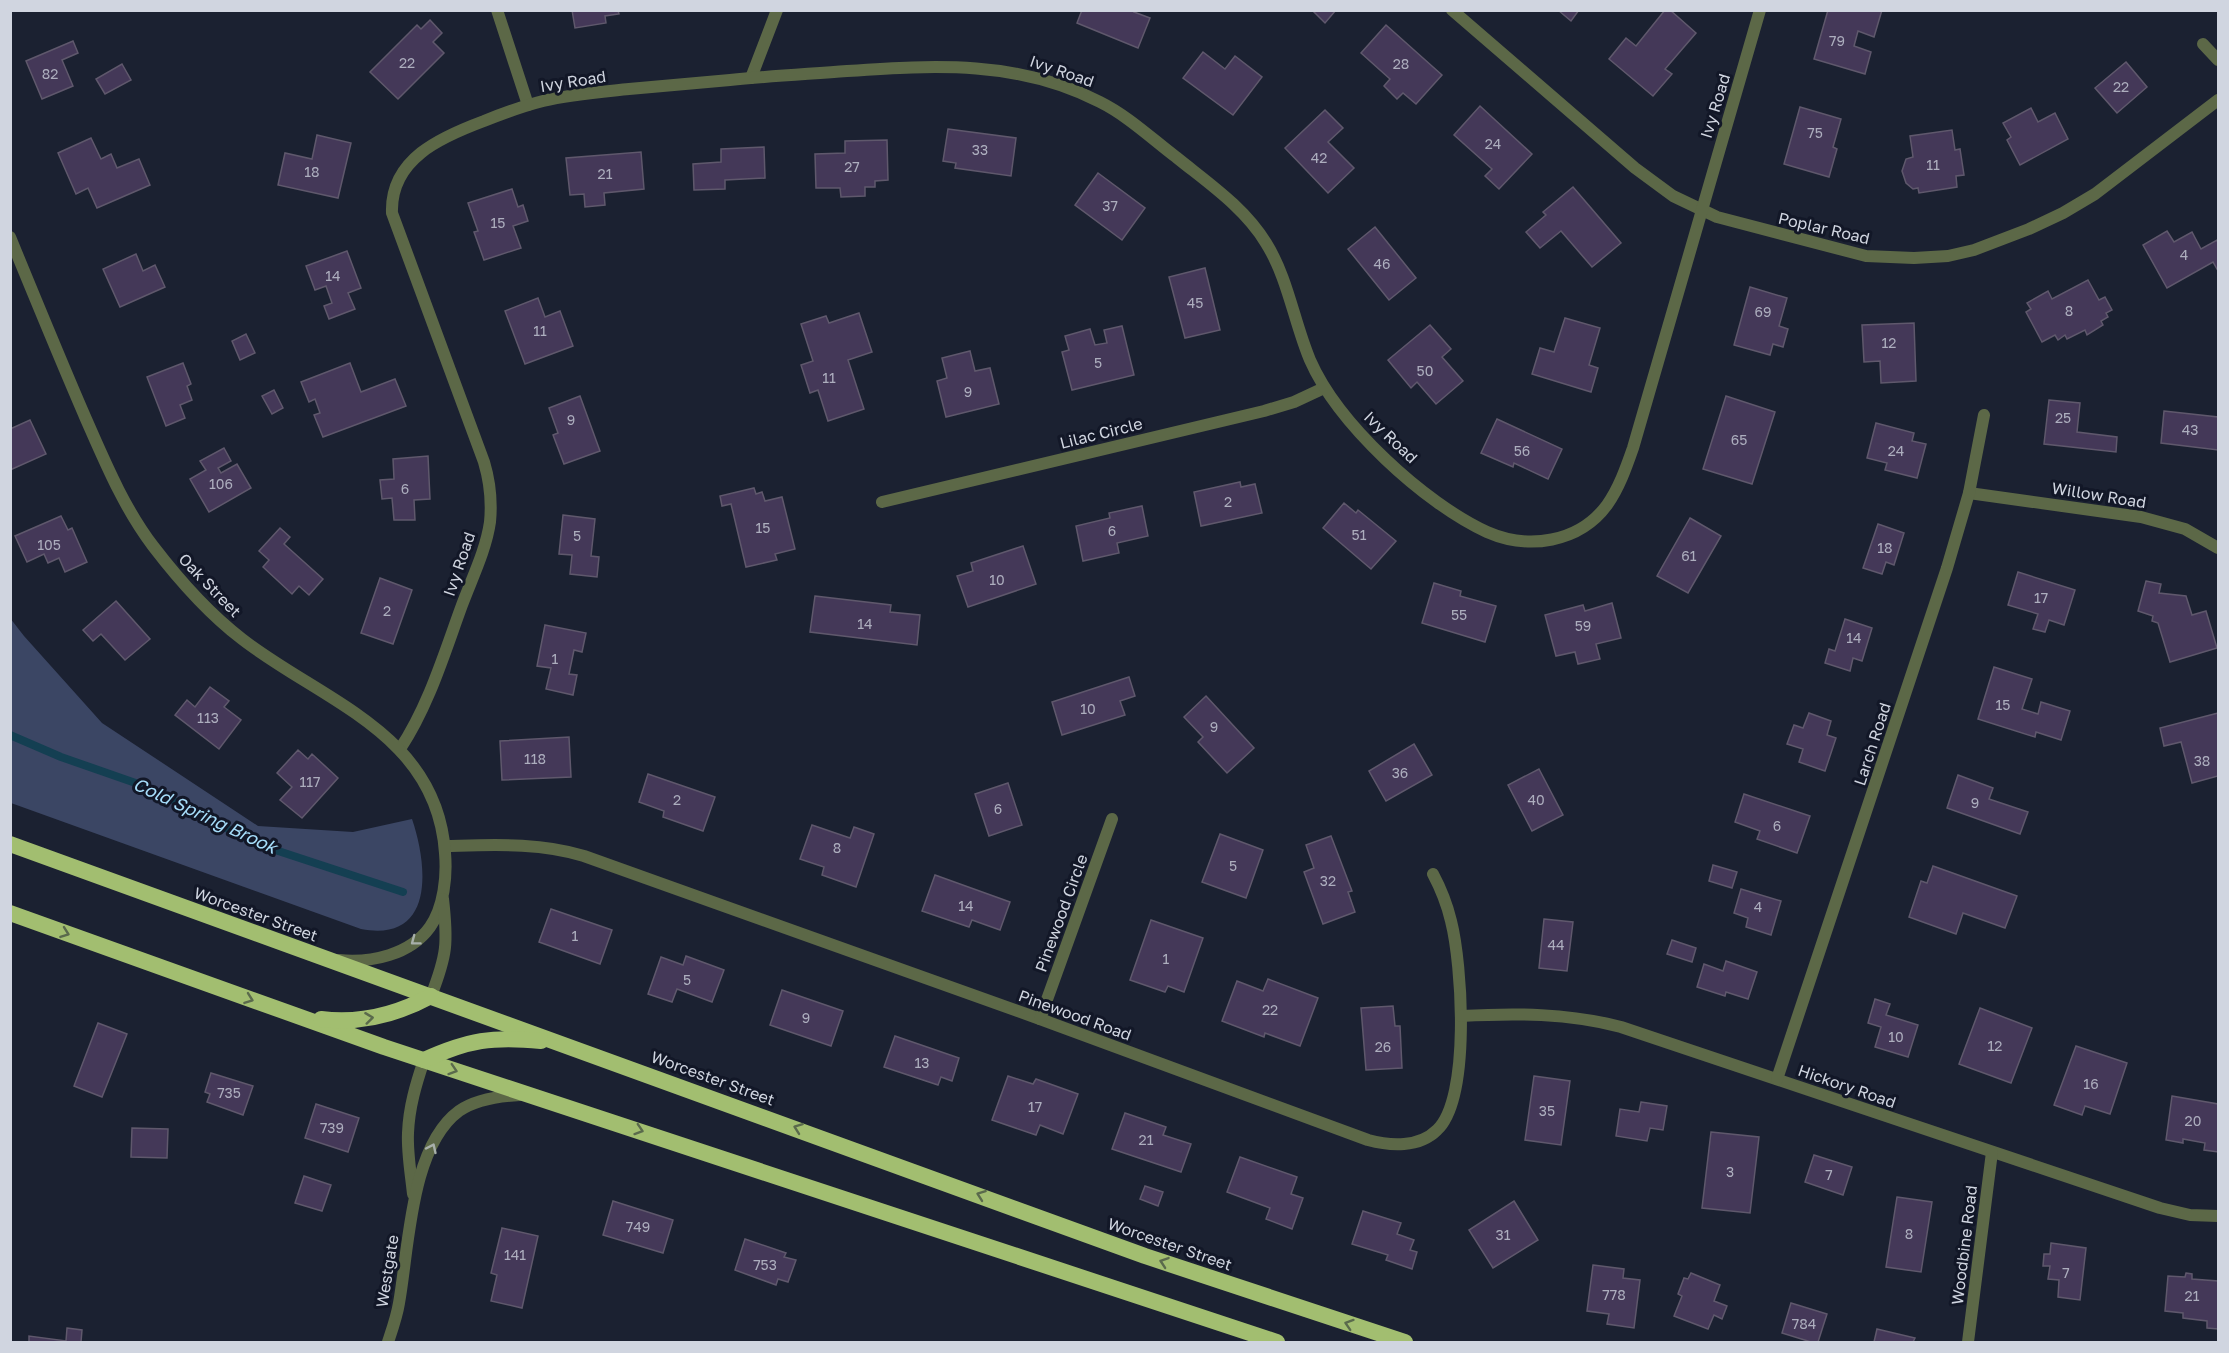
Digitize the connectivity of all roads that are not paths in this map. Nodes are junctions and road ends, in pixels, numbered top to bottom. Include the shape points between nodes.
1 (497, 10) edge
2 (777, 10) edge
3 (1452, 10) edge
4 (1761, 10) edge
5 (2203, 44) dead end
6 (2218, 60) edge
7 (751, 78) junction
8 (2218, 100) edge
9 (528, 105) junction
10 (1701, 211) junction
11 (11, 242) edge
12 (1324, 388) junction
13 (1984, 415) dead end
14 (1969, 494) junction
15 (882, 502) dead end
16 (2218, 548) edge
17 (400, 749) junction
18 (1112, 819) dead end
19 (10, 844) edge
20 (445, 846) junction
21 (1433, 874) dead end
22 (443, 892) junction
23 (10, 913) edge
24 (325, 958) junction
25 (431, 996) junction
26 (290, 1014) junction
27 (1461, 1016) junction
28 (1040, 1019) junction
29 (577, 1048) junction
30 (424, 1060) junction
31 (1777, 1079) junction
32 (531, 1094) junction
33 (1992, 1152) junction
34 (413, 1204) junction
35 (2218, 1216) edge
36 (388, 1342) edge
37 (1277, 1342) edge
38 (1405, 1342) edge
39 (1968, 1342) edge

1 - 9 street
2 - 7 street
3 - 10 street, Poplar Road via 1635,168
4 - 10 street, Ivy Road
5 - 6 street
7 - 9 street, Ivy Road via 582,94
7 - 12 street, Ivy Road via 964,66 1038,78 1106,105 1228,199 1255,226 1275,257
8 - 10 street, Poplar Road via 2079,205 1962,254 1866,256
9 - 17 street, Ivy Road via 428,147 405,169 393,195 394,221 484,462 491,504 484,546 443,657 419,719
10 - 12 street, Ivy Road via 1627,464 1604,509 1578,530 1553,540 1527,543 1471,524 1384,456
11 - 17 street, Oak Street via 98,445 152,545 193,593 241,638 364,718
12 - 15 street, Lilac Circle via 1264,411
13 - 14 street, Larch Road
14 - 16 street, Willow Road via 2141,517 2185,529
14 - 31 street, Larch Road
17 - 20 street, Oak Street via 415,768 434,806
18 - 28 street, Pinewood Circle
19 - 24 highway, Worcester Street
20 - 22 street, Oak Street
20 - 28 street, Pinewood Road via 519,846 573,852
21 - 27 street, Pinewood Road via 1455,937
22 -> 24 street, Oak Street via 430,926 404,949 362,960
22 - 25 street, Oak Street via 446,954
23 -> 26 highway
24 - 25 highway, Worcester Street
26 -> 25 highway via 330,1020 366,1019 399,1012
25 - 29 highway, Worcester Street
26 - 30 highway
27 - 28 street, Pinewood Road via 1458,1070 1447,1114 1431,1135 1399,1145 1368,1140
27 - 31 street, Hickory Road via 1526,1014 1582,1018 1640,1033
29 - 30 highway via 490,1038
38 -> 29 highway, Worcester Street via 1145,1256
30 -> 32 highway
30 - 34 street, Westgate via 408,1122
31 - 33 street, Hickory Road
34 -> 32 street, Westgate via 427,1158 452,1117 489,1099
32 -> 37 highway
33 - 35 street, Hickory Road via 2160,1208
33 - 39 street, Woodbine Road
34 - 36 street, Westgate via 399,1304

